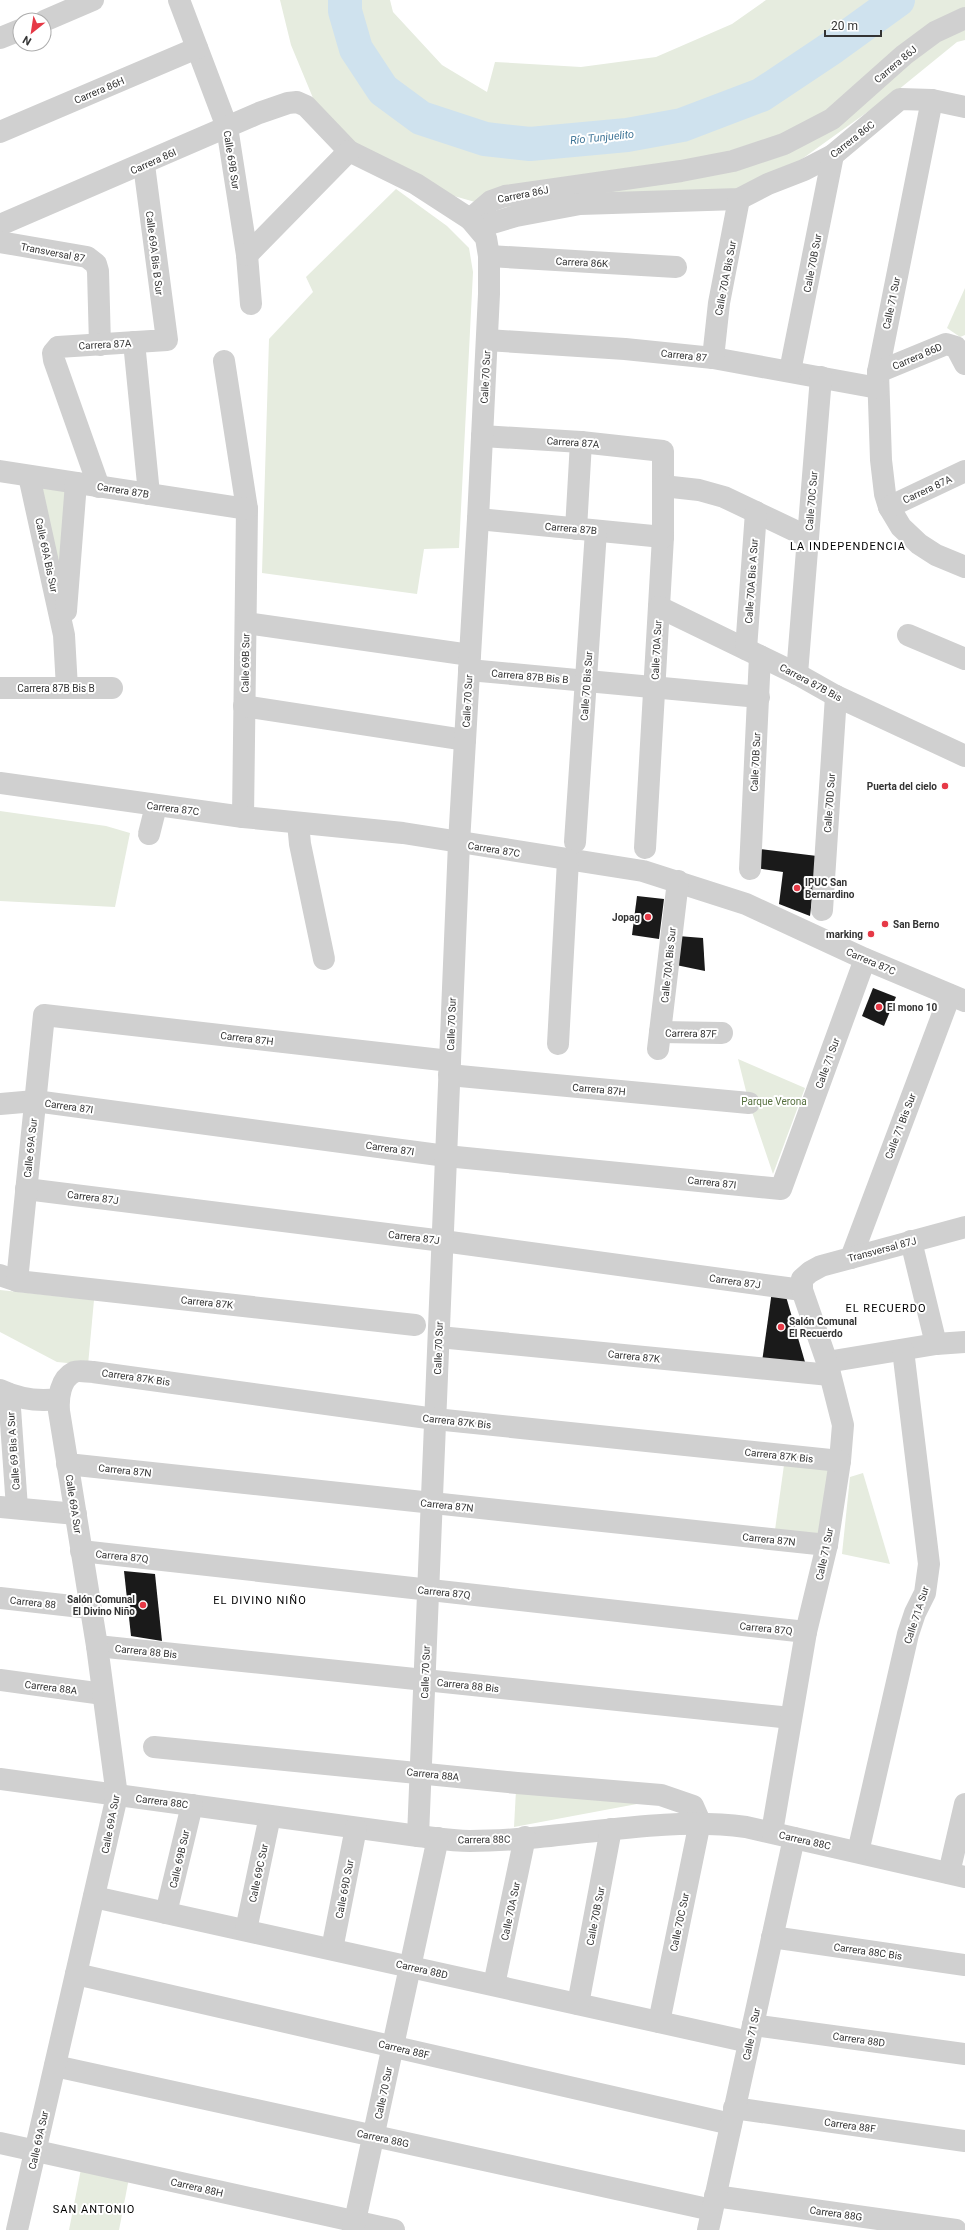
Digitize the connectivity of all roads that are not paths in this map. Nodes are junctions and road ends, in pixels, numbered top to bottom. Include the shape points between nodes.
1 (179, 0) edge
2 (84, 2) edge
3 (52, 16) edge
4 (965, 18) edge
5 (12, 33) edge
6 (0, 38) edge
7 (197, 48) junction
8 (900, 99) junction
9 (932, 100) junction
10 (965, 107) edge
11 (832, 119) junction
12 (227, 127) junction
13 (0, 132) edge
14 (348, 151) junction
15 (833, 155) junction
16 (144, 165) junction
17 (739, 199) junction
18 (474, 223) junction
19 (0, 225) edge
20 (0, 242) edge
21 (247, 255) junction
22 (489, 256) junction
23 (676, 267) dead end
24 (251, 304) dead end
25 (166, 340) joint
26 (487, 340) junction
27 (134, 342) junction
28 (100, 345) junction
29 (960, 355) edge
30 (713, 358) junction
31 (224, 361) dead end
32 (790, 371) junction
33 (821, 377) junction
34 (878, 380) junction
35 (482, 436) junction
36 (581, 442) junction
37 (663, 451) joint
38 (0, 471) edge
39 (965, 471) edge
40 (29, 476) junction
41 (76, 483) junction
42 (663, 486) junction
43 (99, 487) junction
44 (149, 494) junction
45 (889, 507) junction
46 (247, 509) junction
47 (756, 512) junction
48 (478, 519) junction
49 (586, 530) junction
50 (663, 536) junction
51 (808, 537) junction
52 (965, 567) edge
53 (659, 606) junction
54 (246, 623) junction
55 (64, 635) junction
56 (908, 635) dead end
57 (753, 652) junction
58 (965, 659) edge
59 (469, 663) junction
60 (797, 674) junction
61 (586, 681) junction
62 (654, 687) junction
63 (0, 688) edge
64 (67, 688) junction
65 (112, 688) dead end
66 (836, 696) junction
67 (759, 697) junction
68 (244, 706) junction
69 (465, 740) junction
70 (965, 756) edge
71 (0, 782) edge
72 (156, 806) junction
73 (243, 818) junction
74 (298, 823) junction
75 (149, 834) dead end
76 (459, 843) junction
77 (644, 848) dead end
78 (572, 851) junction
79 (750, 869) dead end
80 (678, 881) junction
81 (822, 910) dead end
82 (324, 959) dead end
83 (865, 959) junction
84 (958, 998) edge
85 (44, 1015) joint
86 (722, 1033) dead end
87 (659, 1040) joint
88 (558, 1044) dead end
89 (450, 1068) junction
90 (35, 1101) junction
91 (749, 1103) dead end
92 (0, 1104) edge
93 (446, 1156) junction
94 (26, 1189) junction
95 (781, 1189) joint
96 (965, 1226) edge
97 (443, 1241) junction
98 (911, 1241) junction
99 (851, 1258) junction
100 (8, 1278) edge
101 (802, 1285) junction
102 (415, 1326) dead end
103 (439, 1337) junction
104 (965, 1342) edge
105 (936, 1344) junction
106 (903, 1350) junction
107 (828, 1369) junction
108 (75, 1372) joint
109 (4, 1392) edge
110 (58, 1399) junction
111 (436, 1419) junction
112 (840, 1461) junction
113 (67, 1464) junction
114 (432, 1503) junction
115 (8, 1507) edge
116 (76, 1514) junction
117 (827, 1545) junction
118 (81, 1551) junction
119 (429, 1590) junction
120 (0, 1598) edge
121 (90, 1608) junction
122 (806, 1632) junction
123 (97, 1646) junction
124 (0, 1680) edge
125 (425, 1680) junction
126 (103, 1694) junction
127 (791, 1718) junction
128 (154, 1746) dead end
129 (421, 1772) junction
130 (0, 1779) edge
131 (117, 1796) junction
132 (965, 1804) edge
133 (192, 1805) junction
134 (270, 1816) junction
135 (700, 1822) junction
136 (356, 1828) junction
137 (611, 1829) junction
138 (772, 1832) junction
139 (428, 1837) junction
140 (525, 1837) junction
141 (794, 1838) junction
142 (858, 1852) junction
143 (957, 1875) edge
144 (94, 1897) junction
145 (166, 1913) junction
146 (246, 1930) junction
147 (772, 1937) junction
148 (332, 1950) junction
149 (965, 1965) edge
150 (410, 1967) junction
151 (76, 1974) junction
152 (494, 1985) junction
153 (578, 2004) junction
154 (659, 2022) junction
155 (751, 2033) junction
156 (393, 2046) junction
157 (965, 2054) edge
158 (55, 2066) junction
159 (733, 2116) junction
160 (373, 2136) junction
161 (965, 2141) edge
162 (0, 2143) edge
163 (35, 2151) junction
164 (712, 2212) edge
165 (354, 2226) edge
166 (17, 2230) edge
167 (394, 2230) edge
168 (956, 2230) edge

1 - 7 street, Calle 69B Sur
2 - 3 street
4 - 11 street, Carrera 86J via 922,41
5 - 6 street
7 - 12 street, Calle 69B Sur
7 - 13 street, Carrera 86H
8 - 9 street
8 - 11 street, Carrera 86J
8 - 15 street, Carrera 86C
9 - 10 street
9 - 34 street, Calle 71 Sur
11 - 18 street, Carrera 86J via 784,144 733,160 681,171 505,196 491,201
12 - 14 street, Carrera 86I via 288,103 297,102 306,106
12 - 16 street, Carrera 86I
12 - 21 street, Calle 69B Sur
14 - 18 street via 416,184
14 - 21 street
15 - 17 street, Carrera 86C
15 - 32 street, Calle 70B Sur
16 - 19 street, Carrera 86I
16 - 25 street, Calle 69A Bis B Sur
17 - 18 street via 580,204
17 - 30 street, Calle 70A Bis Sur via 719,304
18 - 22 street, Calle 70 Sur via 486,238
20 - 28 street, Transversal 87 via 87,257 96,264
21 - 24 street, Calle 69B Sur
22 - 23 street, Carrera 86K
22 - 26 street, Calle 70 Sur
25 - 27 street, Carrera 87A
26 - 30 street, Carrera 87
26 - 35 street, Calle 70 Sur
27 - 28 street, Carrera 87A
27 - 44 street
28 - 43 street, Carrera 87A via 58,347 54,353 54,360
29 - 34 street, Carrera 86D via 946,344
30 - 32 street, Carrera 87
31 - 46 street, Calle 69B Sur
32 - 33 street, Carrera 87
33 - 34 street, Carrera 87
33 - 51 street, Calle 70C Sur
34 - 45 street, Calle 71 Sur via 881,460
35 - 36 street, Carrera 87A
35 - 48 street, Calle 70 Sur
36 - 37 street, Carrera 87A
36 - 49 street, Calle 70 Bis Sur
37 - 42 street, Calle 70A Sur
38 - 40 street, Carrera 87B
39 - 45 street, Carrera 87A
40 - 41 street, Carrera 87B
40 - 55 street, Calle 69A Bis Sur
41 - 43 street, Carrera 87B
41 - 55 street, Calle 69A Bis Sur
42 - 47 street via 699,490 724,497
42 - 50 street, Calle 70A Sur
43 - 44 street, Carrera 87B
44 - 46 street, Carrera 87B
45 - 52 street, Calle 71 Sur via 901,527 919,544 936,555
46 - 54 street, Calle 69B Sur
47 - 51 street
47 - 57 street, Calle 70A Bis A Sur
48 - 49 street, Carrera 87B
48 - 59 street, Calle 70 Sur
49 - 50 street, Carrera 87B
49 - 61 street, Calle 70 Bis Sur
50 - 53 street, Calle 70A Sur
51 - 60 street, Calle 70C Sur
53 - 57 street, Carrera 87B Bis
53 - 62 street, Calle 70A Sur
54 - 59 street, Carrera 87B Bis B
54 - 68 street, Calle 69B Sur
55 - 64 street, Calle 69A Bis Sur
56 - 58 street
57 - 60 street, Carrera 87B Bis
57 - 67 street, Calle 70B Sur
59 - 61 street, Carrera 87B Bis B
59 - 69 street, Calle 70 Sur
60 - 66 street, Carrera 87B Bis
61 - 62 street, Carrera 87B Bis B
61 - 78 street, Calle 70 Bis Sur
62 - 67 street, Carrera 87B Bis B
62 - 77 street, Calle 70A Sur
63 - 64 street, Carrera 87B Bis B
64 - 65 street, Carrera 87B Bis B
66 - 70 street, Carrera 87B Bis
66 - 81 street, Calle 70D Sur
67 - 79 street, Calle 70B Sur
68 - 69 street
68 - 73 street, Calle 69B Sur
69 - 76 street, Calle 70 Sur
71 - 72 street, Carrera 87C
72 - 73 street, Carrera 87C
72 - 75 street
73 - 74 street, Carrera 87C
74 - 76 street, Carrera 87C via 403,833
74 - 82 street
76 - 78 street, Carrera 87C
76 - 89 street, Calle 70 Sur
78 - 80 street, Carrera 87C
78 - 88 street, Calle 70 Bis Sur
80 - 83 street, Carrera 87C via 746,904
80 - 87 street, Calle 70A Bis Sur
83 - 84 street, Carrera 87C
83 - 95 street, Calle 71 Sur
84 - 99 street, Calle 71 Bis Sur
85 - 89 street, Carrera 87H
85 - 90 street, Calle 69A Sur
86 - 87 street, Carrera 87F
89 - 91 street, Carrera 87H
89 - 93 street, Calle 70 Sur
90 - 92 street, Carrera 87I
90 - 93 street, Carrera 87I
90 - 94 street, Calle 69A Sur
93 - 95 street, Carrera 87I
93 - 97 street, Calle 70 Sur
94 - 97 street, Carrera 87J
94 - 100 street, Calle 69A Sur
96 - 98 street, Transversal 87J
97 - 101 street, Carrera 87J
97 - 103 street, Calle 70 Sur
98 - 99 street, Transversal 87J
98 - 105 street
99 - 101 street, Transversal 87J via 821,1266 810,1272
100 - 102 street, Carrera 87K
101 - 107 street, Calle 71 Sur
103 - 107 street, Carrera 87K
103 - 111 street, Calle 70 Sur
104 - 105 street, Carrera 87K
105 - 106 street, Carrera 87K
106 - 107 street, Carrera 87K
106 - 142 street, Calle 71A Sur via 929,1564 925,1593 908,1634
107 - 112 street, Calle 71 Sur via 843,1425
108 - 110 street, Calle 69A Sur via 64,1379
108 - 111 street, Carrera 87K Bis via 93,1372
109 - 110 street via 28,1400
109 - 115 street, Calle 69 Bis A Sur
110 - 113 street, Calle 69A Sur
111 - 112 street, Carrera 87K Bis
111 - 114 street, Calle 70 Sur
112 - 117 street, Calle 71 Sur
113 - 114 street, Carrera 87N
113 - 116 street, Calle 69A Sur
114 - 117 street, Carrera 87N
114 - 119 street, Calle 70 Sur
115 - 116 street
116 - 118 street, Calle 69A Sur
117 - 122 street, Calle 71 Sur
118 - 119 street, Carrera 87Q
118 - 121 street, Calle 69A Sur
119 - 122 street, Carrera 87Q
119 - 125 street, Calle 70 Sur
120 - 121 street, Carrera 88
121 - 123 street, Calle 69A Sur
122 - 127 street, Calle 71 Sur
123 - 125 street, Carrera 88 Bis
123 - 126 street, Calle 69A Sur
124 - 126 street, Carrera 88A
125 - 127 street, Carrera 88 Bis
125 - 129 street, Calle 70 Sur
126 - 131 street, Calle 69A Sur
127 - 138 street, Calle 71 Sur
128 - 129 street, Carrera 88A
129 - 135 street, Carrera 88A via 661,1795 693,1806
129 - 139 street, Calle 70 Sur
130 - 131 street, Carrera 88C
131 - 133 street, Carrera 88C
131 - 144 street, Calle 69A Sur
132 - 143 street
133 - 134 street, Carrera 88C
133 - 145 street, Calle 69B Sur
134 - 136 street, Carrera 88C
134 - 146 street, Calle 69C Sur
135 - 137 street, Carrera 88C
135 - 138 street, Carrera 88C via 746,1826
135 - 154 street, Calle 70C Sur
136 - 139 street, Carrera 88C
136 - 148 street, Calle 69D Sur
137 - 140 street, Carrera 88C
137 - 153 street, Calle 70B Sur
138 - 141 street, Carrera 88C
139 - 140 street, Carrera 88C via 470,1841
139 - 150 street, Calle 70 Sur
140 - 152 street, Calle 70A Sur
141 - 142 street, Carrera 88C
141 - 147 street, Calle 71 Sur
142 - 143 street, Carrera 88C
144 - 145 street, Carrera 88D
144 - 151 street, Calle 69A Sur
145 - 146 street, Carrera 88D
146 - 148 street, Carrera 88D
147 - 149 street, Carrera 88C Bis
147 - 155 street, Calle 71 Sur
148 - 150 street, Carrera 88D
150 - 152 street, Carrera 88D
150 - 156 street, Calle 70 Sur
151 - 156 street, Carrera 88F
151 - 158 street, Calle 69A Sur
152 - 153 street, Carrera 88D
153 - 154 street, Carrera 88D
154 - 155 street, Carrera 88D
155 - 157 street, Carrera 88D
155 - 159 street, Calle 71 Sur
156 - 159 street, Carrera 88F
156 - 160 street, Calle 70 Sur
158 - 160 street, Carrera 88G
158 - 163 street, Calle 69A Sur
159 - 161 street, Carrera 88F
159 - 164 street, Calle 71 Sur
160 - 164 street, Carrera 88G
160 - 165 street, Calle 70 Sur
162 - 163 street, Carrera 88H
163 - 165 street, Carrera 88H
163 - 166 street, Calle 69A Sur
164 - 168 street, Carrera 88G
165 - 167 street, Carrera 88H

